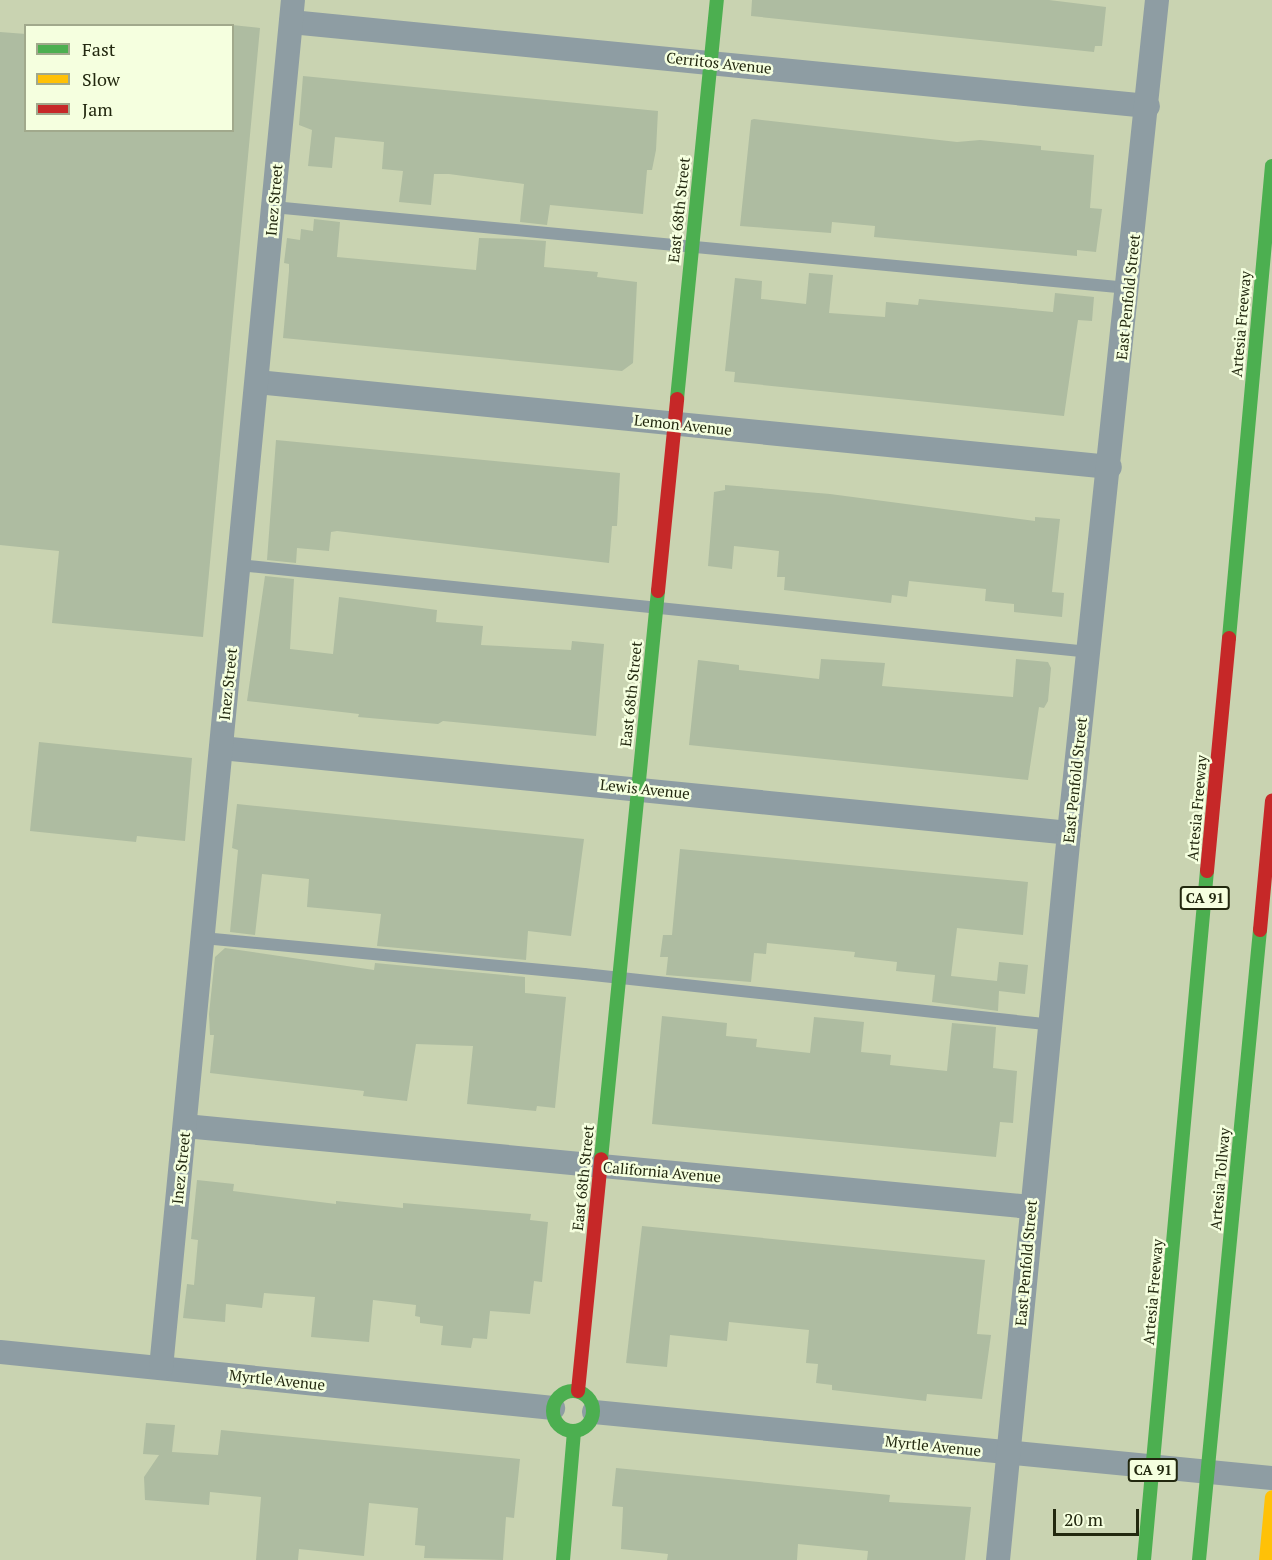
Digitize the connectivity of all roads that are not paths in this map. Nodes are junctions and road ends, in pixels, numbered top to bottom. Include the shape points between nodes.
1 (717, 0) edge
2 (1157, 0) edge
3 (292, 11) edge
4 (710, 61) junction
5 (1148, 106) junction
6 (1272, 166) edge
7 (273, 207) junction
8 (692, 245) junction
9 (1128, 288) junction
10 (257, 382) junction
11 (674, 424) junction
12 (1110, 467) junction
13 (239, 565) junction
14 (656, 609) junction
15 (1089, 652) junction
16 (221, 748) junction
17 (638, 788) junction
18 (1272, 801) edge
19 (1069, 833) junction
20 (203, 938) junction
21 (620, 978) junction
22 (1050, 1025) junction
23 (185, 1126) junction
24 (601, 1166) junction
25 (1031, 1207) junction
26 (0, 1352) edge
27 (160, 1368) junction
28 (578, 1391) junction
29 (553, 1408) junction
30 (594, 1412) junction
31 (574, 1431) junction
32 (1008, 1453) junction
33 (1272, 1478) edge
34 (1272, 1497) edge
35 (563, 1560) edge
36 (998, 1560) edge
37 (1144, 1560) edge
38 (1199, 1560) edge
39 (1266, 1560) edge

1 - 4 main road, East 68th Street
2 - 5 street, East Penfold Street
3 - 4 street, Cerritos Avenue
3 - 7 street, Inez Street
4 - 5 street, Cerritos Avenue
4 - 8 main road, East 68th Street
5 - 9 street, East Penfold Street
6 - 37 main road, Artesia Freeway / CA 91
7 - 8 lane
7 - 10 street, Inez Street
8 - 9 lane
8 - 11 main road, East 68th Street
9 - 12 street, East Penfold Street
10 - 11 street, Lemon Avenue
10 - 13 street, Inez Street
11 - 12 street, Lemon Avenue
11 - 14 main road, East 68th Street
12 - 15 street, East Penfold Street
13 - 14 lane
13 - 16 street, Inez Street
14 - 15 lane
14 - 17 main road, East 68th Street
15 - 19 street, East Penfold Street
16 - 17 street, Lewis Avenue
16 - 20 street, Inez Street
17 - 19 street, Lewis Avenue
17 - 21 main road, East 68th Street
18 - 38 main road, Artesia Tollway
19 - 22 street, East Penfold Street
20 - 21 lane
20 - 23 street, Inez Street
21 - 22 lane
21 - 24 main road, East 68th Street
22 - 25 street, East Penfold Street
23 - 24 street, California Avenue
23 - 27 street, Inez Street
24 - 25 street, California Avenue
24 - 28 main road, East 68th Street
25 - 32 street, East Penfold Street
26 - 27 street, Myrtle Avenue
27 - 29 street, Myrtle Avenue
28 - 29 main road via 559,1396
28 - 30 main road via 588,1396
29 - 31 main road via 556,1422
30 - 31 main road via 585,1428
30 - 32 street, Myrtle Avenue
31 - 35 main road
32 - 33 street, Myrtle Avenue
32 - 36 street, East Penfold Street
34 - 39 main road

